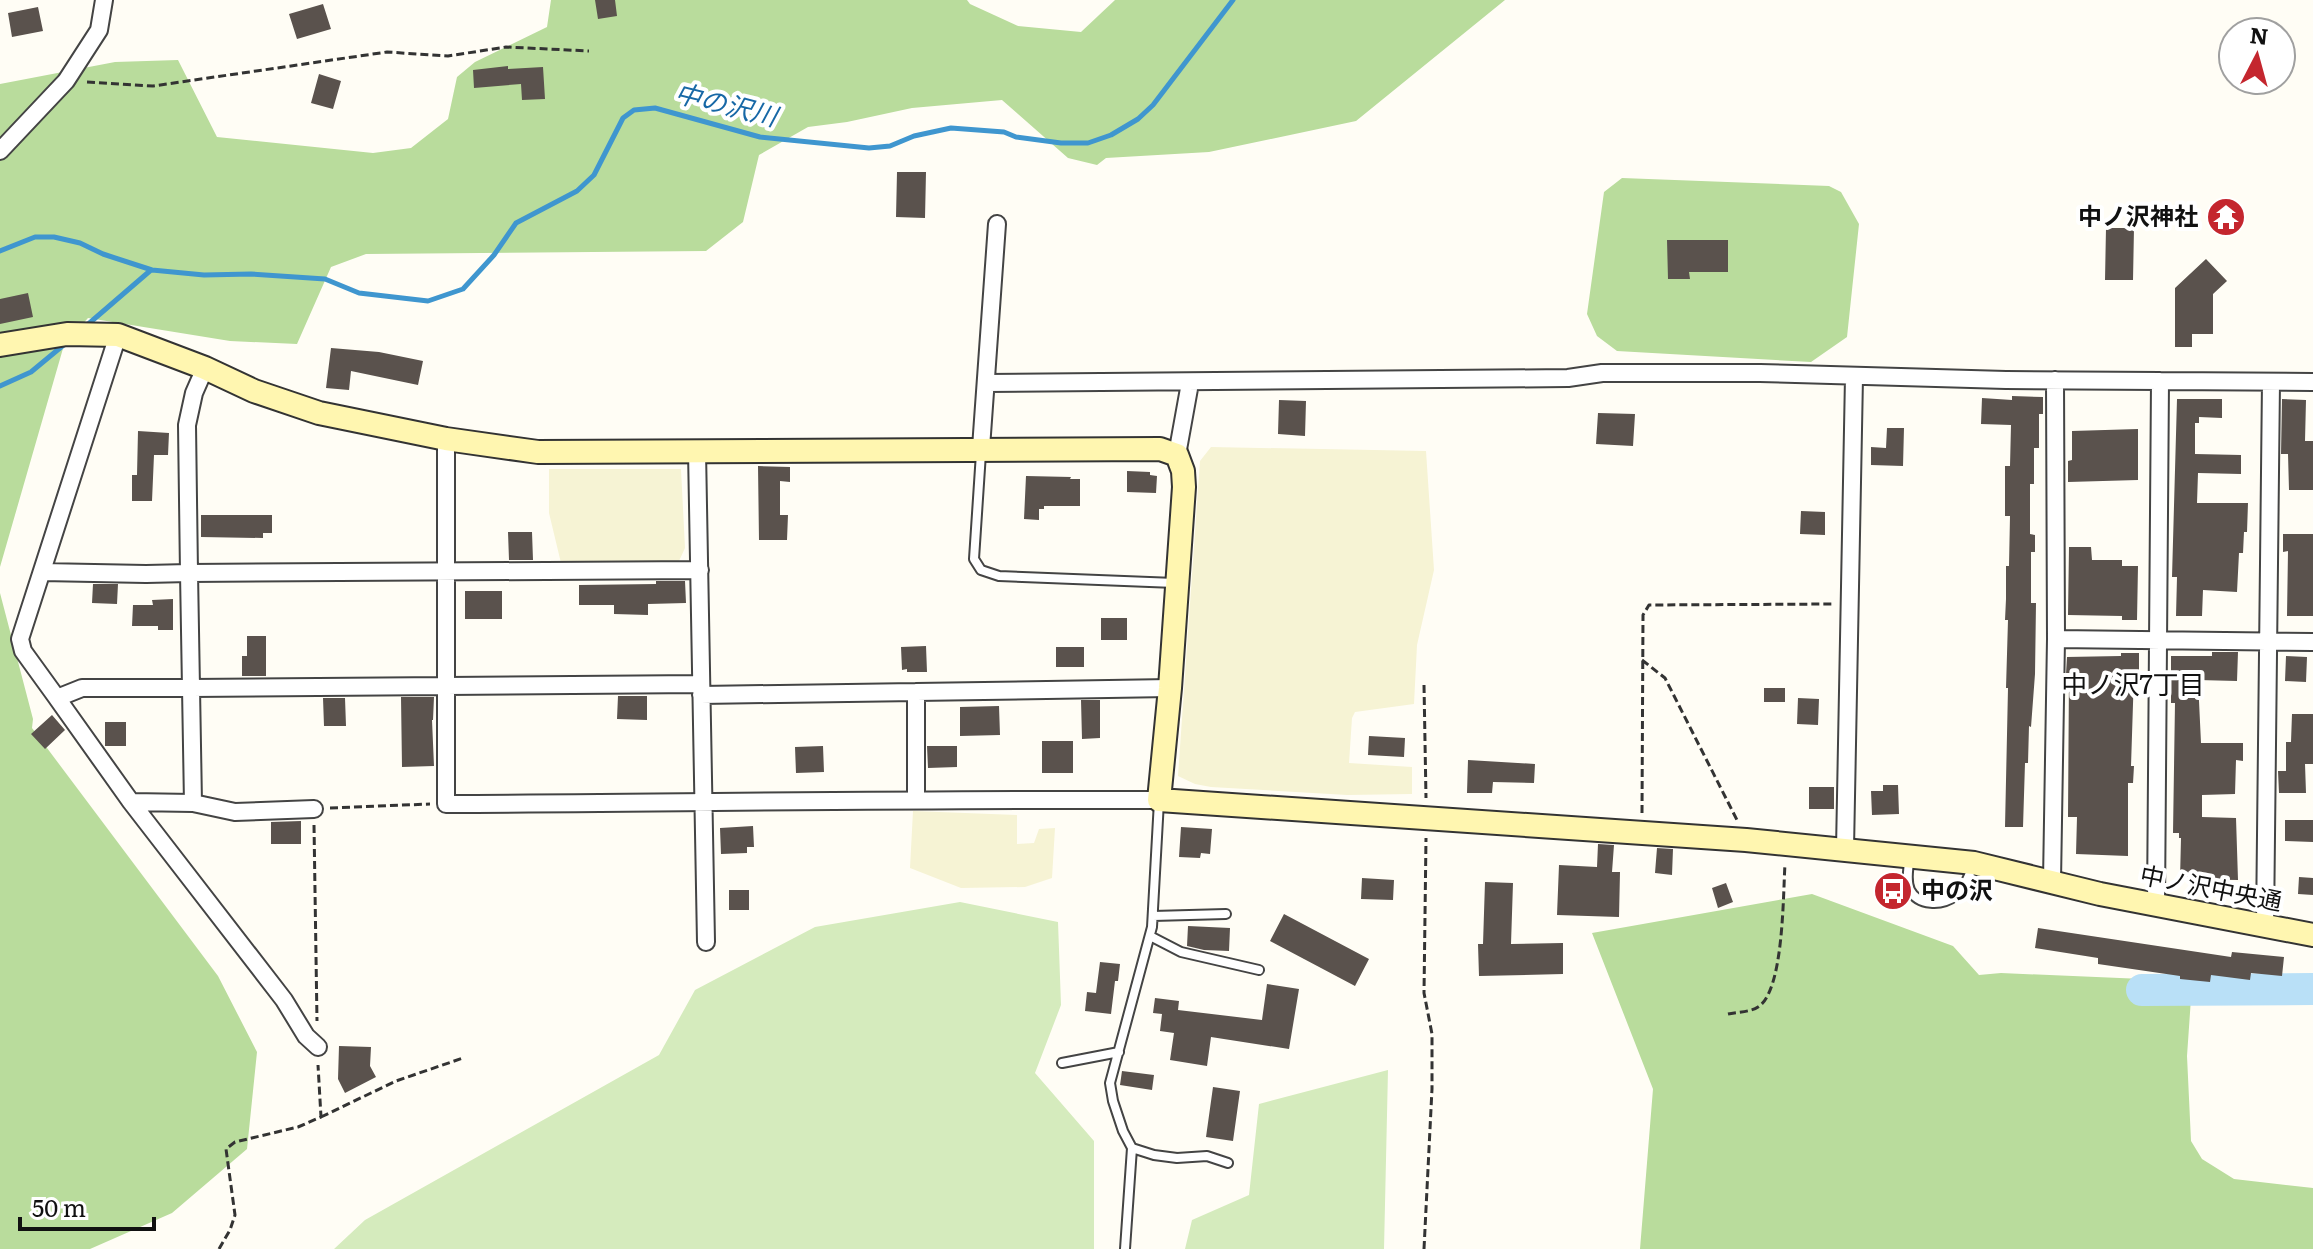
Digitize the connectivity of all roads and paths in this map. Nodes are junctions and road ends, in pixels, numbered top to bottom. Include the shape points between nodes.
1 (104, 0) edge
2 (589, 51) dead end
3 (67, 79) junction
4 (0, 151) edge
5 (997, 224) dead end
6 (118, 335) junction
7 (0, 345) edge
8 (205, 368) junction
9 (1854, 377) junction
10 (2055, 380) junction
11 (2160, 381) junction
12 (2271, 382) junction
13 (2313, 382) edge
14 (986, 383) junction
15 (1190, 383) junction
16 (446, 439) junction
17 (981, 448) junction
18 (697, 451) junction
19 (1177, 455) junction
20 (700, 570) junction
21 (42, 572) junction
22 (445, 572) junction
23 (189, 573) junction
24 (1177, 583) junction
25 (1851, 604) junction
26 (2056, 639) junction
27 (2160, 641) junction
28 (2268, 642) junction
29 (2313, 642) edge
30 (1642, 660) junction
31 (1424, 685) dead end
32 (445, 686) junction
33 (191, 688) junction
34 (1170, 688) junction
35 (701, 689) junction
36 (916, 692) junction
37 (57, 698) junction
38 (916, 799) junction
39 (1159, 800) junction
40 (131, 802) junction
41 (193, 803) junction
42 (703, 803) junction
43 (446, 804) junction
44 (314, 809) junction
45 (1426, 817) junction
46 (1642, 833) junction
47 (1746, 840) junction
48 (1786, 844) junction
49 (1845, 849) junction
50 (1910, 855) junction
51 (1974, 863) junction
52 (2052, 881) junction
53 (2156, 906) junction
54 (1226, 914) dead end
55 (1153, 916) junction
56 (2265, 926) junction
57 (2313, 935) edge
58 (1150, 936) junction
59 (706, 942) dead end
60 (1259, 970) dead end
61 (1728, 1014) dead end
62 (318, 1047) junction
63 (1119, 1052) junction
64 (463, 1058) dead end
65 (1062, 1063) dead end
66 (321, 1117) junction
67 (1132, 1148) junction
68 (1228, 1163) dead end
69 (219, 1249) edge
70 (1125, 1249) edge
71 (1424, 1249) edge

1 - 3 street via 99,30
2 - 3 path via 506,47 448,56 387,52 153,86
3 - 4 street
5 - 14 street
6 - 7 street via 67,334
6 - 8 street
6 - 21 street
8 - 16 street via 319,413
8 - 23 street via 187,425
9 - 10 street
9 - 15 street via 1602,373 1568,378
9 - 25 street
10 - 11 street
10 - 26 street
11 - 12 street
11 - 27 street
12 - 13 street
12 - 28 street
14 - 15 street
14 - 17 street
15 - 19 street
16 - 18 street via 538,452
16 - 22 street
17 - 18 street
17 - 19 street via 1160,449
17 - 24 lane via 974,559 981,570 999,576
18 - 20 street
19 - 24 street via 1184,487
20 - 22 street
20 - 35 street
21 - 23 street
21 - 37 street via 20,639
22 - 23 street
22 - 32 street
23 - 33 street
24 - 34 street
25 - 30 path via 1649,605 1643,615
25 - 49 street
26 - 27 street
26 - 52 street
27 - 28 street
27 - 53 street
28 - 29 street
28 - 56 street
30 - 46 path
30 - 47 path via 1665,678
31 - 45 path
32 - 33 street
32 - 35 street
32 - 43 street
33 - 37 street via 82,688
33 - 41 street
34 - 36 street
34 - 39 street
35 - 36 street
35 - 42 street
36 - 38 street
37 - 40 street
38 - 39 street
38 - 42 street
39 - 45 street, 中ノ沢中央通
39 - 55 lane
40 - 41 street
40 - 62 street
41 - 44 street via 235,812
42 - 43 street
42 - 59 street
43 - 44 path
44 - 62 path
45 - 46 street, 中ノ沢中央通
45 - 71 path via 1424,993 1432,1034 1432,1089
46 - 47 street, 中ノ沢中央通
47 - 48 street, 中ノ沢中央通
48 - 49 street, 中ノ沢中央通
48 - 61 path via 1781,944 1770,995 1758,1008
49 - 50 street, 中ノ沢中央通
50 - 51 street, 中ノ沢中央通
50 - 51 lane via 1909,888 1915,898 1927,902 1953,898
51 - 52 street, 中ノ沢中央通
52 - 53 street, 中ノ沢中央通
53 - 56 street, 中ノ沢中央通
54 - 55 lane
55 - 58 lane
56 - 57 street, 中ノ沢中央通
58 - 60 lane via 1181,952
58 - 63 lane
62 - 66 path
63 - 65 lane
63 - 67 lane via 1110,1083
64 - 66 path via 396,1081
66 - 69 path via 226,1149 235,1215
67 - 68 lane
67 - 70 lane

